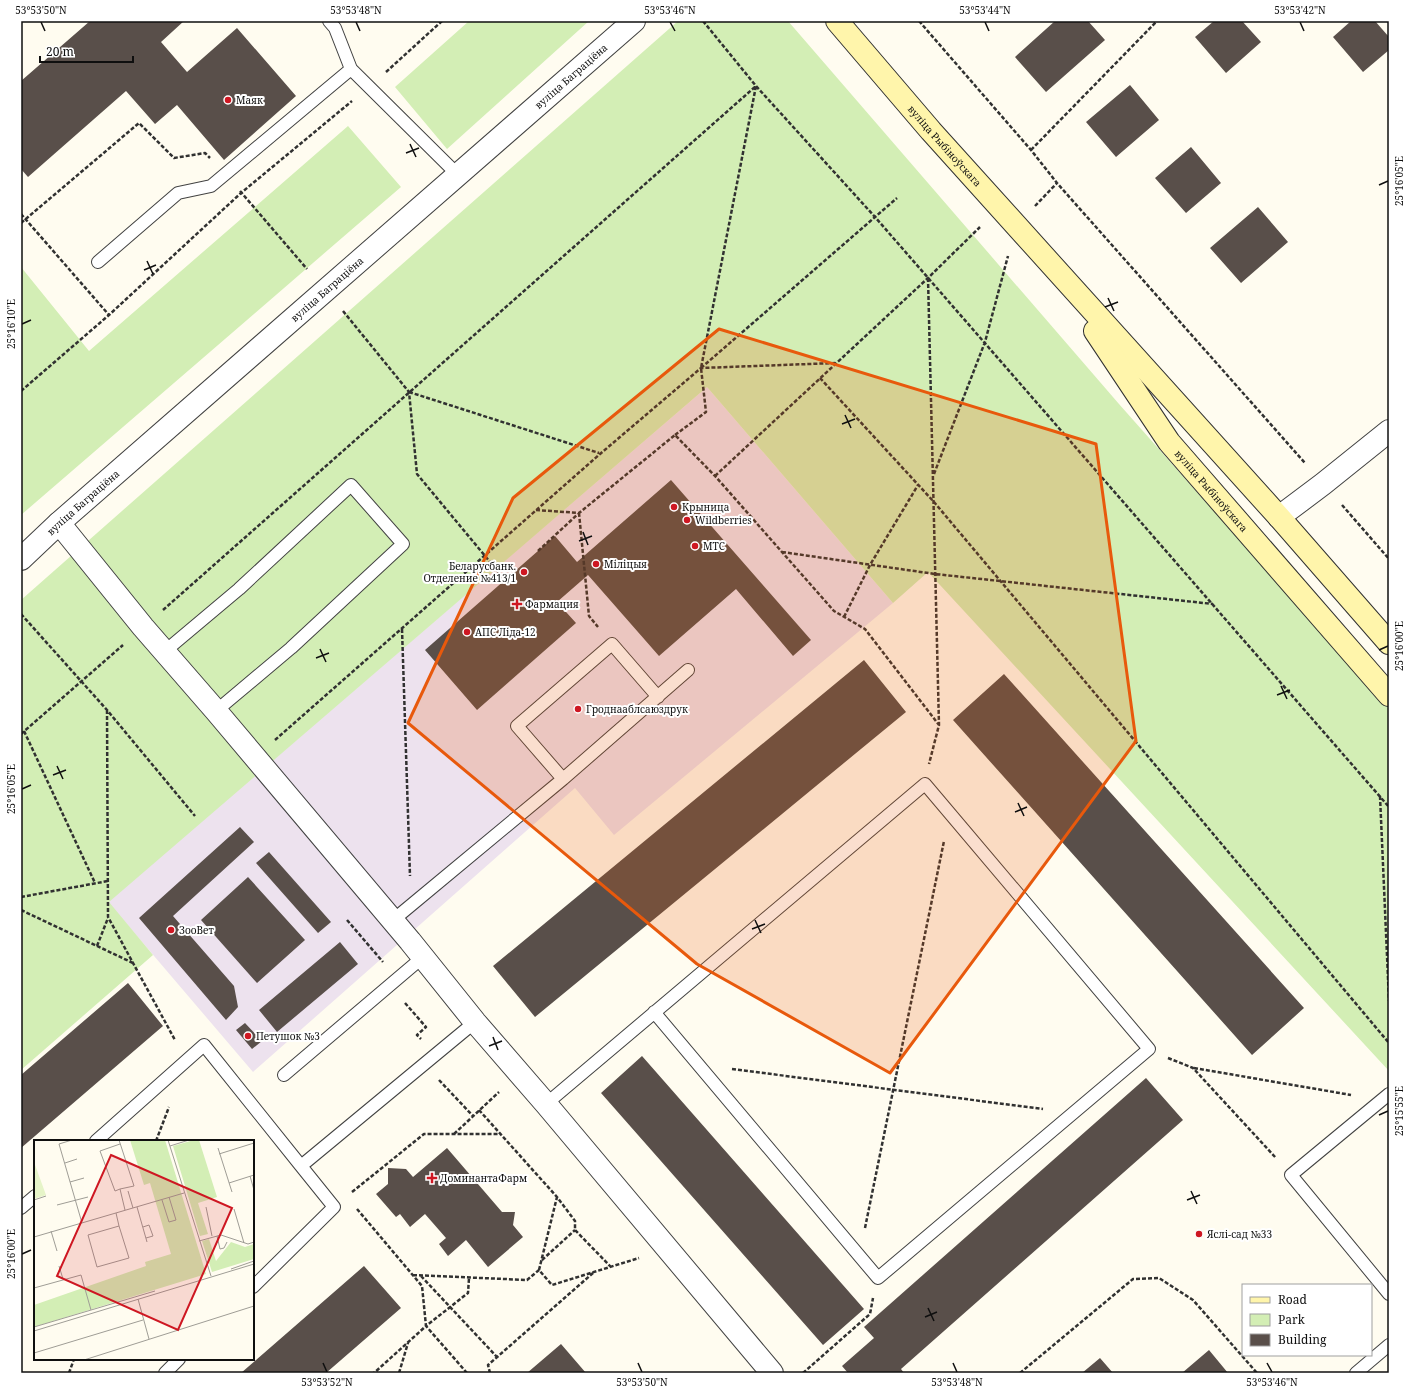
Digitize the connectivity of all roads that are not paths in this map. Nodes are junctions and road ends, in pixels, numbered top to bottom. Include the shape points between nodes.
1 (634, 21) edge
2 (837, 21) edge
3 (336, 23) edge
4 (351, 69) junction
5 (458, 175) junction
6 (98, 262) dead end
7 (1055, 270) junction
8 (1389, 431) edge
9 (1279, 517) junction
10 (59, 523) junction
11 (21, 559) edge
12 (1389, 643) edge
13 (164, 652) junction
14 (688, 670) dead end
15 (1389, 695) edge
16 (658, 696) junction
17 (216, 711) junction
18 (562, 779) junction
19 (392, 921) junction
20 (422, 957) junction
21 (654, 1012) junction
22 (475, 1022) junction
23 (284, 1075) dead end
24 (1385, 1097) edge
25 (546, 1104) junction
26 (97, 1140) edge
27 (301, 1166) junction
28 (34, 1197) edge
29 (21, 1208) edge
30 (254, 1286) edge
31 (1389, 1294) edge
32 (1389, 1345) edge
33 (178, 1360) edge
34 (165, 1373) edge
35 (772, 1373) edge
36 (1356, 1373) edge

1 - 5 street, вуліца Баграціёна
2 - 7 main road, вуліца Рыбіноўскага via 931,132
3 - 4 lane
4 - 5 lane
4 - 6 lane via 211,186 178,193
5 - 10 street, вуліца Баграціёна
7 - 9 main road, вуліца Рыбіноўскага
7 - 15 main road, вуліца Рыбіноўскага via 1169,442
8 - 9 street
9 - 12 main road, вуліца Рыбіноўскага
10 - 11 street, вуліца Баграціёна
10 - 13 street
13 - 17 street
13 - 17 lane via 239,589 351,485 403,544 291,648
14 - 16 lane
16 - 18 lane
16 - 18 lane via 612,644 517,726
17 - 19 street
18 - 19 lane
19 - 20 street
20 - 22 street
20 - 23 lane
21 - 21 lane via 925,784 1149,1049 878,1278
21 - 25 lane
22 - 25 street
22 - 27 lane
24 - 31 lane via 1291,1175
25 - 35 street
26 - 27 lane via 204,1045
27 - 30 lane via 334,1207
28 - 29 lane
32 - 36 lane
33 - 34 lane

